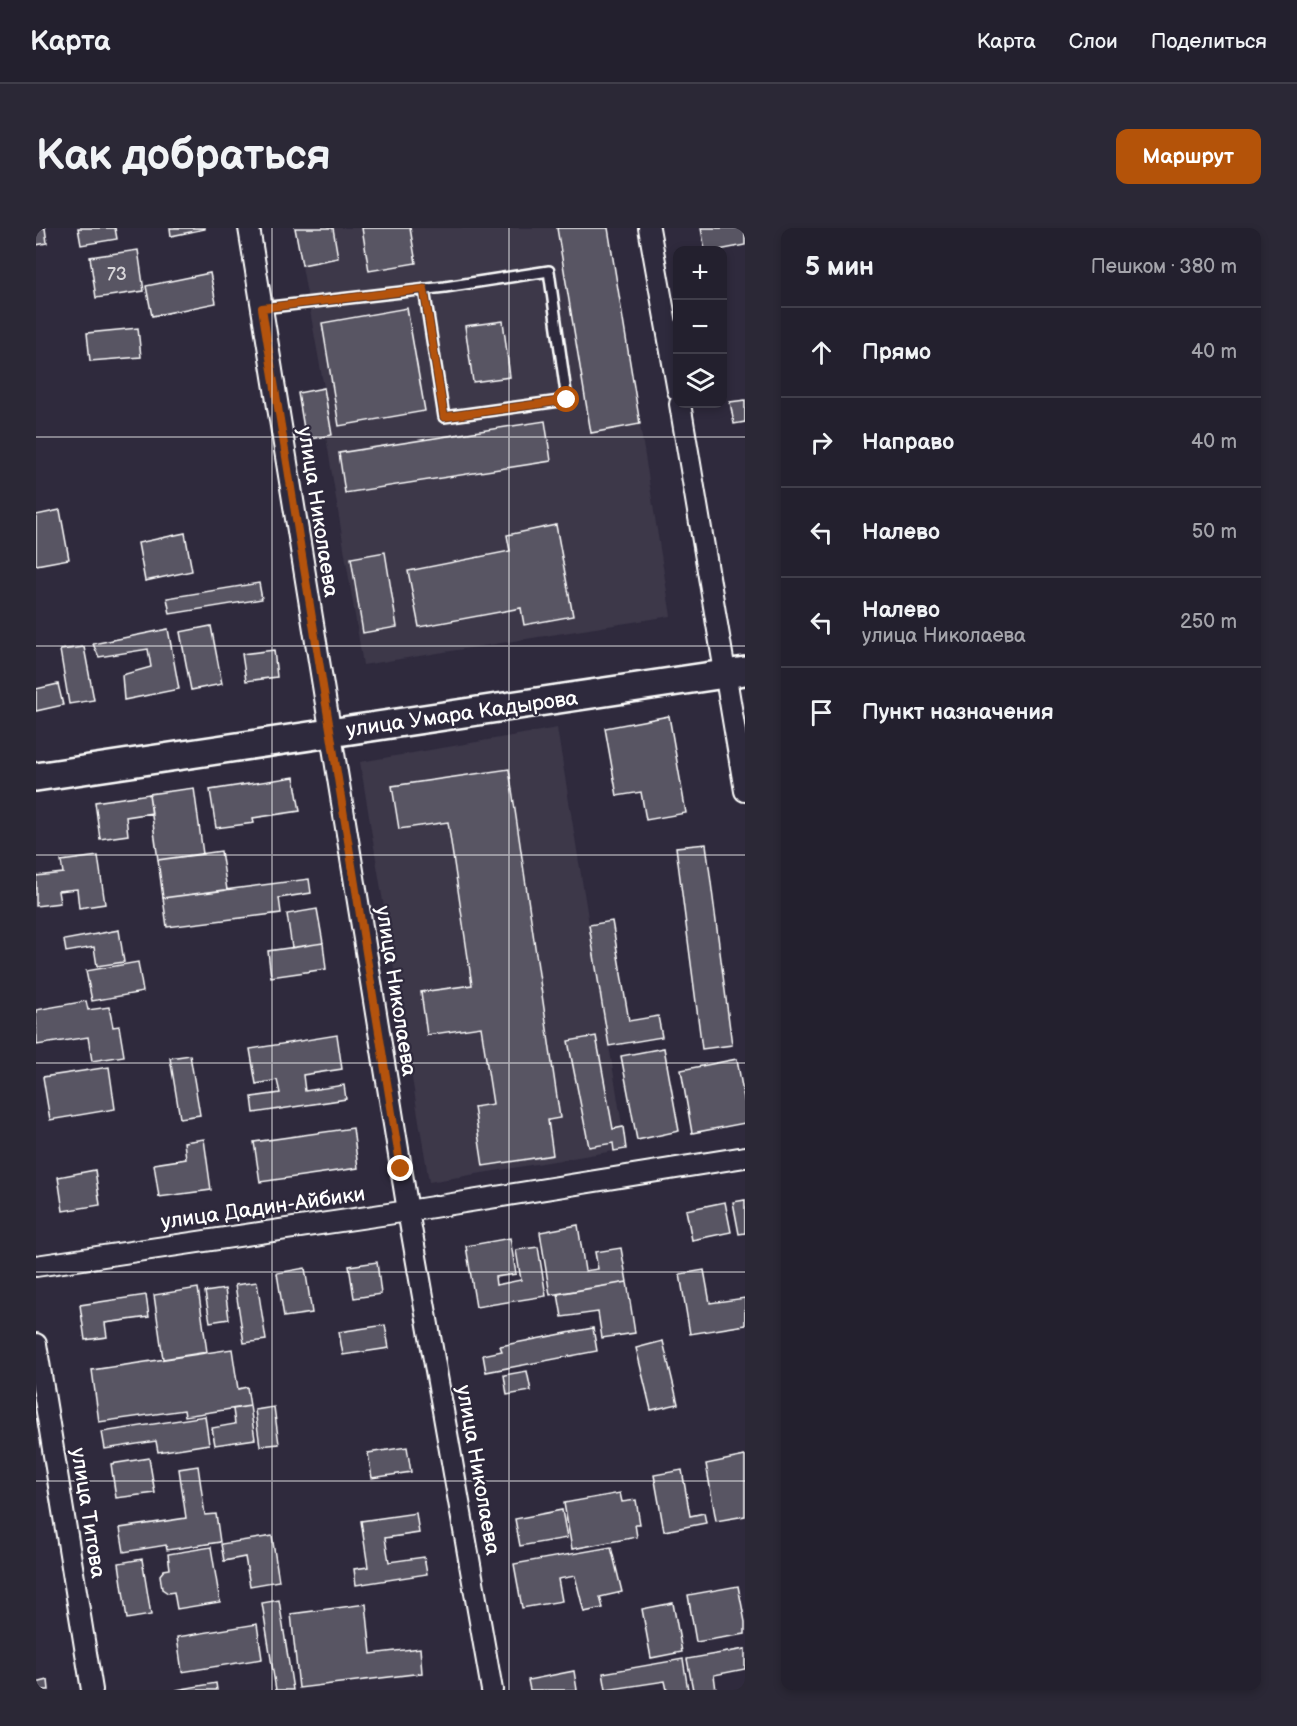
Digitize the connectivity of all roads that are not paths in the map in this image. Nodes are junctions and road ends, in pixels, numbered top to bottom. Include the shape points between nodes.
1 (249, 228) edge
2 (649, 228) edge
3 (424, 289) junction
4 (262, 308) junction
5 (673, 364) edge
6 (681, 408) edge
7 (736, 673) edge
8 (329, 733) junction
9 (36, 777) edge
10 (745, 788) edge
11 (745, 1157) edge
12 (408, 1211) junction
13 (36, 1266) edge
14 (36, 1344) edge
15 (92, 1690) edge
16 (492, 1690) edge

1 - 4 street, улица Николаева
2 - 5 street
3 - 3 lane via 549,271 567,400 444,417
3 - 4 lane
4 - 8 street, улица Николаева
6 - 7 street
7 - 8 street, улица Умара Кадырова
7 - 10 street
8 - 9 street, улица Умара Кадырова
8 - 12 street, улица Николаева
11 - 12 street, улица Дадин-Айбики
12 - 13 street, улица Дадин-Айбики
12 - 16 street, улица Николаева
14 - 15 street, улица Титова

